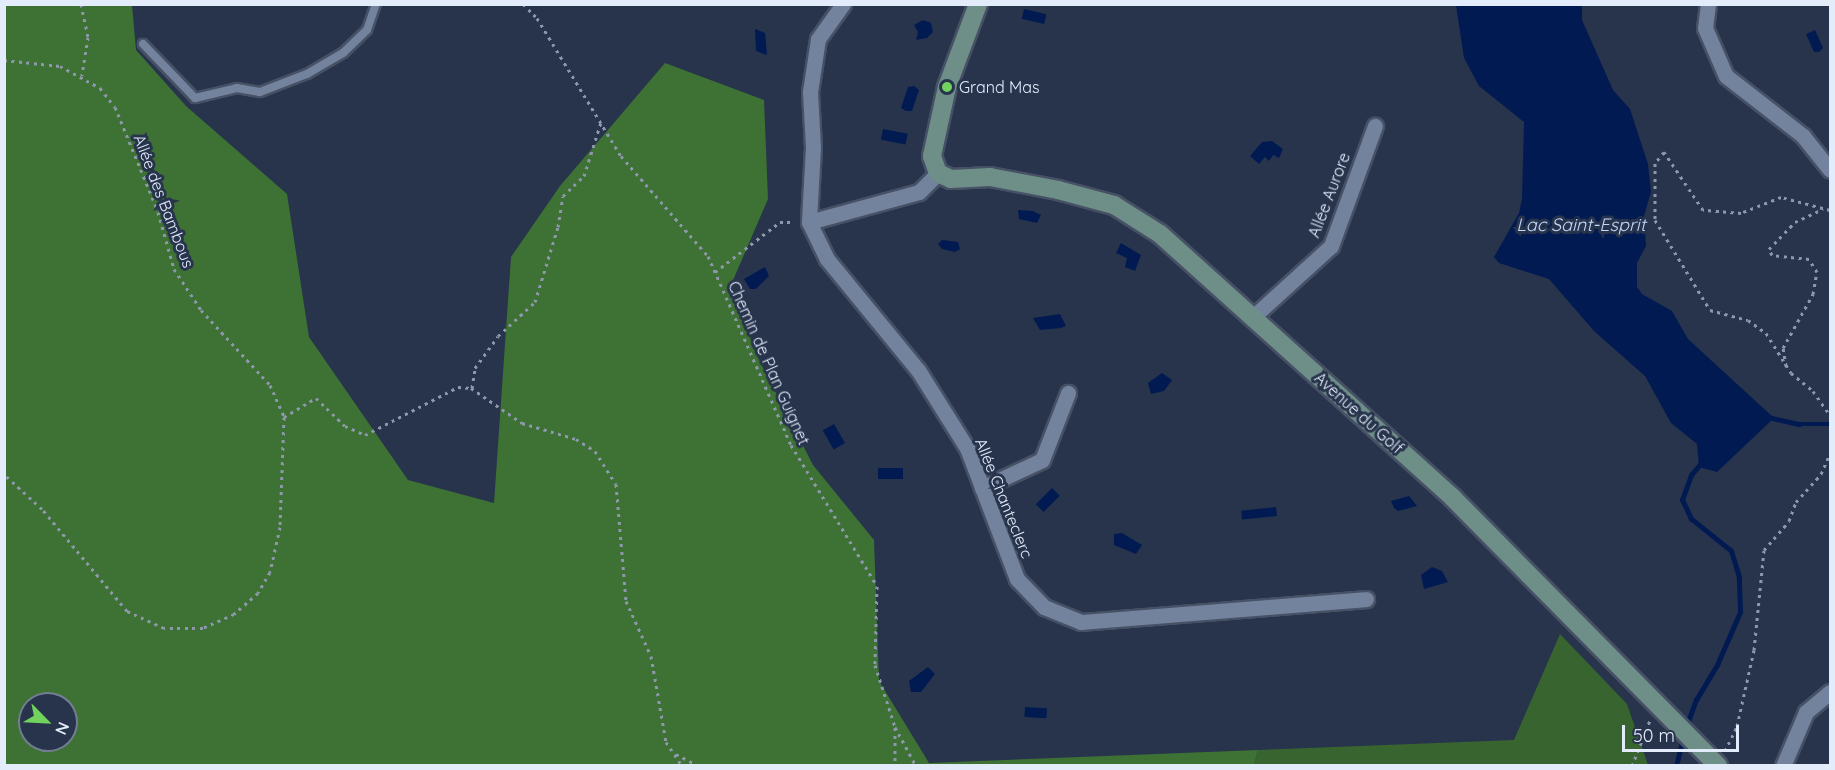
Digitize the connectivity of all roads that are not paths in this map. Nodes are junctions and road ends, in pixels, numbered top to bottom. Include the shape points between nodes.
1 (376, 4) edge
2 (843, 4) edge
3 (978, 4) edge
4 (1708, 4) edge
5 (143, 44) dead end
6 (1375, 126) dead end
7 (1830, 171) edge
8 (938, 173) junction
9 (809, 222) junction
10 (1253, 317) junction
11 (1068, 393) dead end
12 (982, 488) junction
13 (1366, 599) dead end
14 (1830, 692) edge
15 (1717, 764) edge
16 (1783, 765) edge

1 - 5 lane via 367,30 343,53 307,74 260,92 237,88 195,98
2 - 9 street via 818,39 810,92 813,147
3 - 8 street via 947,87 932,156
4 - 7 street via 1705,28 1726,76 1803,136
6 - 10 street, Allée Aurore via 1331,246 1306,273
8 - 9 street via 919,192
8 - 10 street, Avenue du Golf via 951,179 990,177 1114,205 1160,234
9 - 12 street, Allée Chanteclerc via 827,259 918,370 967,448
10 - 15 street, Avenue du Golf via 1453,498
11 - 12 street via 1042,460
12 - 13 street, Allée Chanteclerc via 1017,579 1044,607 1081,622
14 - 16 street via 1806,712

